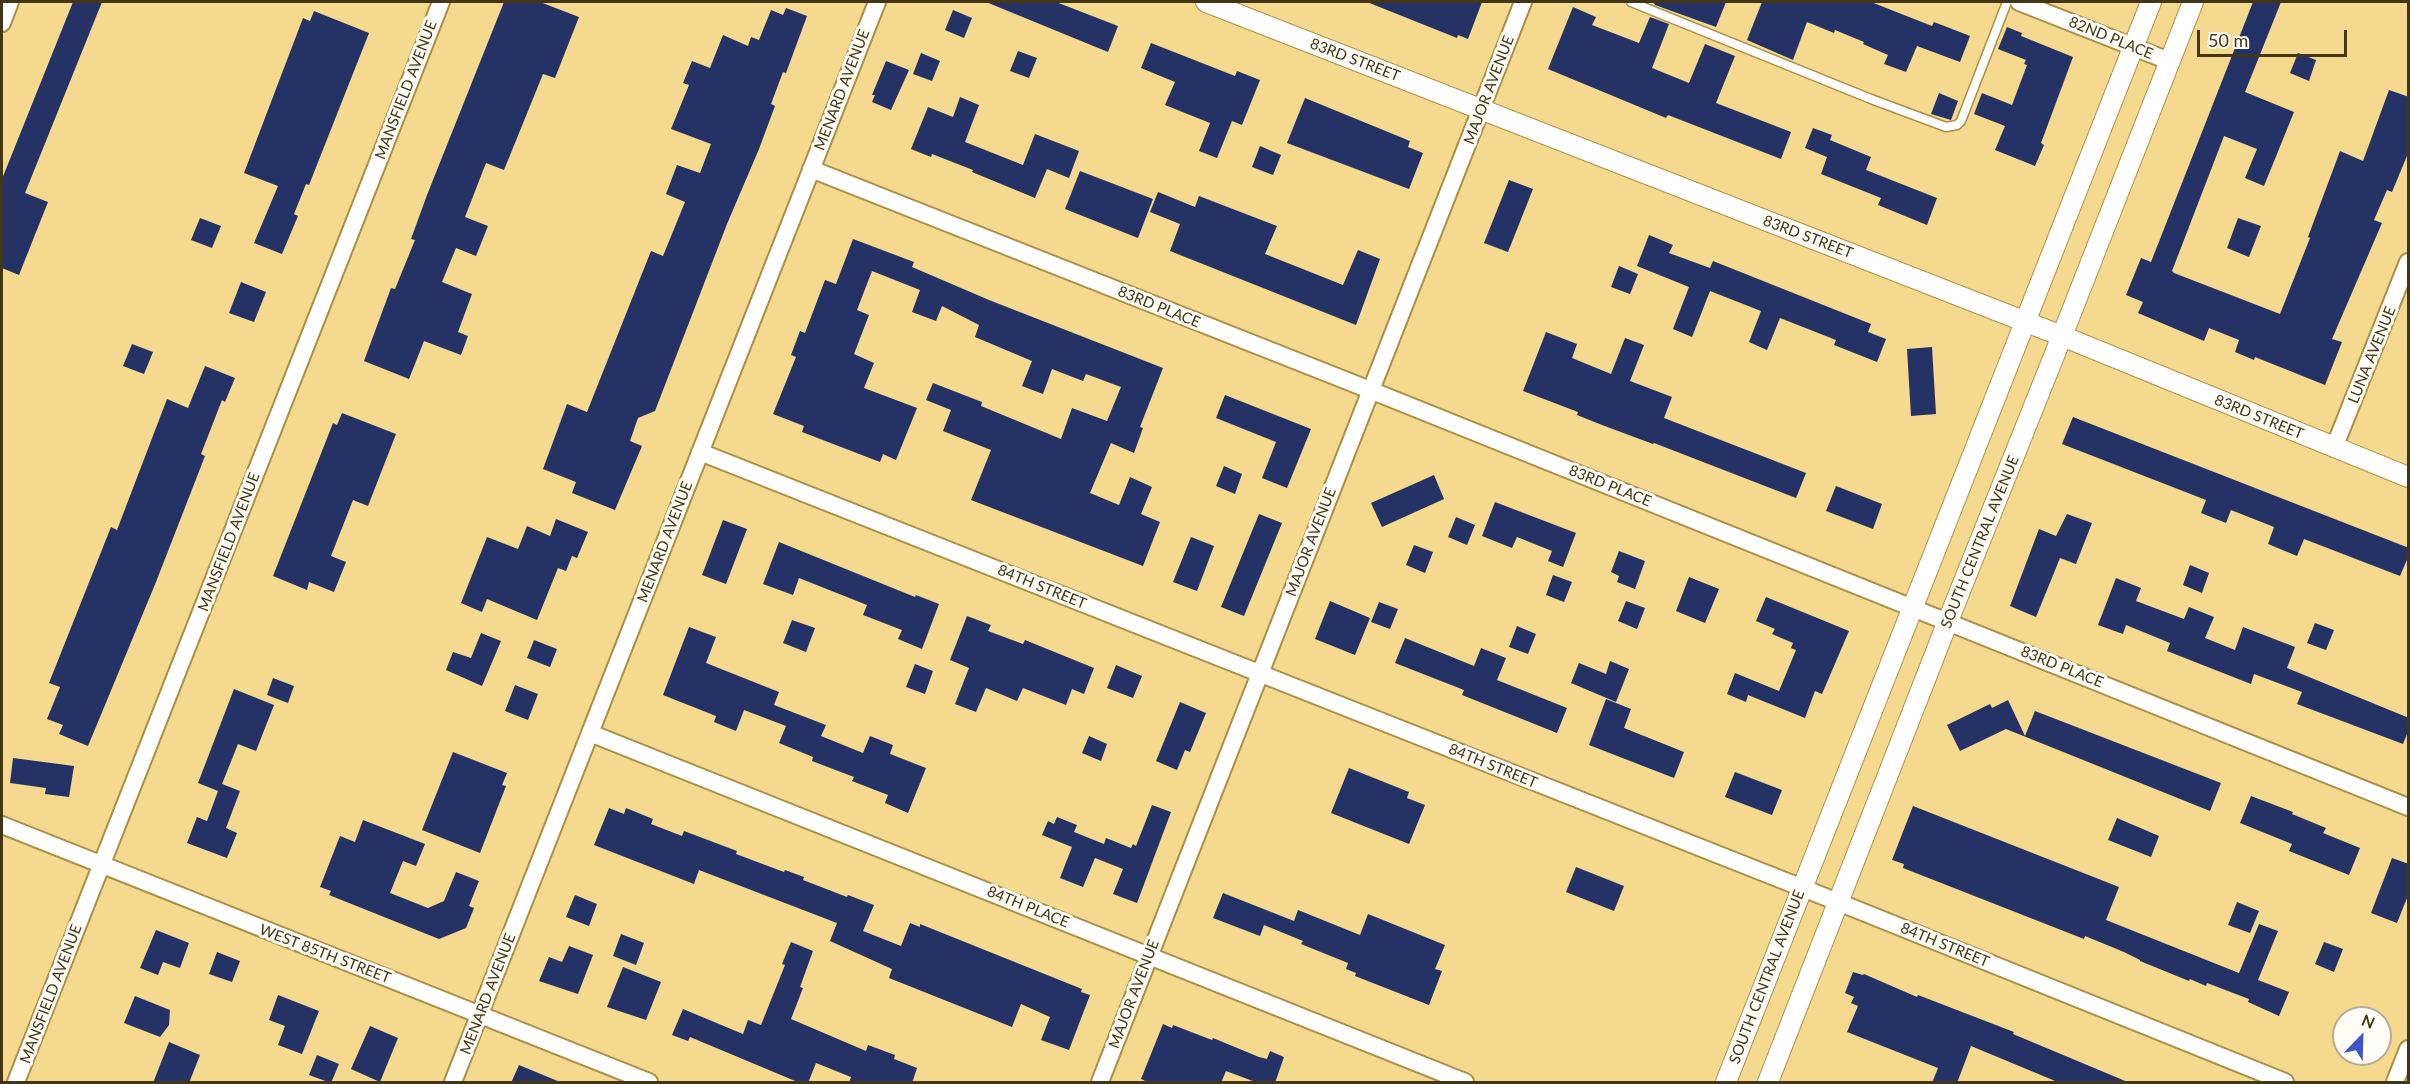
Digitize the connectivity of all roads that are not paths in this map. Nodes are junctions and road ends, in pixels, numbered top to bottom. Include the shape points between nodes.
1 (10, 2) edge
2 (441, 2) edge
3 (877, 2) edge
4 (1206, 2) edge
5 (1523, 2) edge
6 (1630, 2) edge
7 (2007, 2) edge
8 (2019, 2) edge
9 (2151, 2) edge
10 (2193, 2) edge
11 (2, 23) edge
12 (2133, 47) junction
13 (2169, 61) junction
14 (1481, 110) junction
15 (811, 169) junction
16 (2409, 262) edge
17 (2026, 322) junction
18 (2062, 336) junction
19 (1370, 390) junction
20 (2334, 448) junction
21 (700, 452) junction
22 (2409, 477) edge
23 (1913, 608) junction
24 (1948, 621) junction
25 (1259, 673) junction
26 (590, 733) junction
27 (2409, 807) edge
28 (2, 825) edge
29 (102, 865) junction
30 (1802, 888) junction
31 (1838, 902) junction
32 (1149, 955) junction
33 (480, 1015) junction
34 (2409, 1049) edge
35 (16, 1083) edge
36 (453, 1083) edge
37 (649, 1083) edge
38 (1100, 1083) edge
39 (1465, 1083) edge
40 (1726, 1083) edge
41 (1768, 1083) edge
42 (2285, 1083) edge
43 (2395, 1083) edge

1 - 11 street
2 - 29 street, MANSFIELD AVENUE
3 - 15 street, MENARD AVENUE
4 - 14 street, 83RD STREET
5 - 14 street, MAJOR AVENUE
6 - 7 lane via 1946,127 1961,121
8 - 12 street, 82ND PLACE
9 - 12 street, SOUTH CENTRAL AVENUE
10 - 13 street, SOUTH CENTRAL AVENUE
12 - 13 street, 82ND PLACE
12 - 17 street, SOUTH CENTRAL AVENUE
13 - 18 street, SOUTH CENTRAL AVENUE
14 - 17 street, 83RD STREET
14 - 19 street, MAJOR AVENUE
15 - 19 street, 83RD PLACE
15 - 21 street, MENARD AVENUE
16 - 20 street, LUNA AVENUE
17 - 18 street, 83RD STREET
17 - 23 street, SOUTH CENTRAL AVENUE
18 - 20 street, 83RD STREET
18 - 24 street, SOUTH CENTRAL AVENUE
19 - 23 street, 83RD PLACE
19 - 25 street, MAJOR AVENUE
20 - 22 street, 83RD STREET
21 - 25 street, 84TH STREET
21 - 26 street, MENARD AVENUE
23 - 24 street, 83RD PLACE
23 - 30 street, SOUTH CENTRAL AVENUE
24 - 27 street, 83RD PLACE
24 - 31 street, SOUTH CENTRAL AVENUE
25 - 30 street, 84TH STREET
25 - 32 street, MAJOR AVENUE
26 - 32 street, 84TH PLACE
26 - 33 street, MENARD AVENUE
28 - 29 street, WEST 85TH STREET
29 - 33 street, WEST 85TH STREET
29 - 35 street, MANSFIELD AVENUE
30 - 31 street, 84TH STREET
30 - 40 street, SOUTH CENTRAL AVENUE
31 - 41 street, SOUTH CENTRAL AVENUE
31 - 42 street, 84TH STREET
32 - 38 street, MAJOR AVENUE
32 - 39 street, 84TH PLACE
33 - 36 street, MENARD AVENUE
33 - 37 street, WEST 85TH STREET via 618,1074
34 - 43 street

